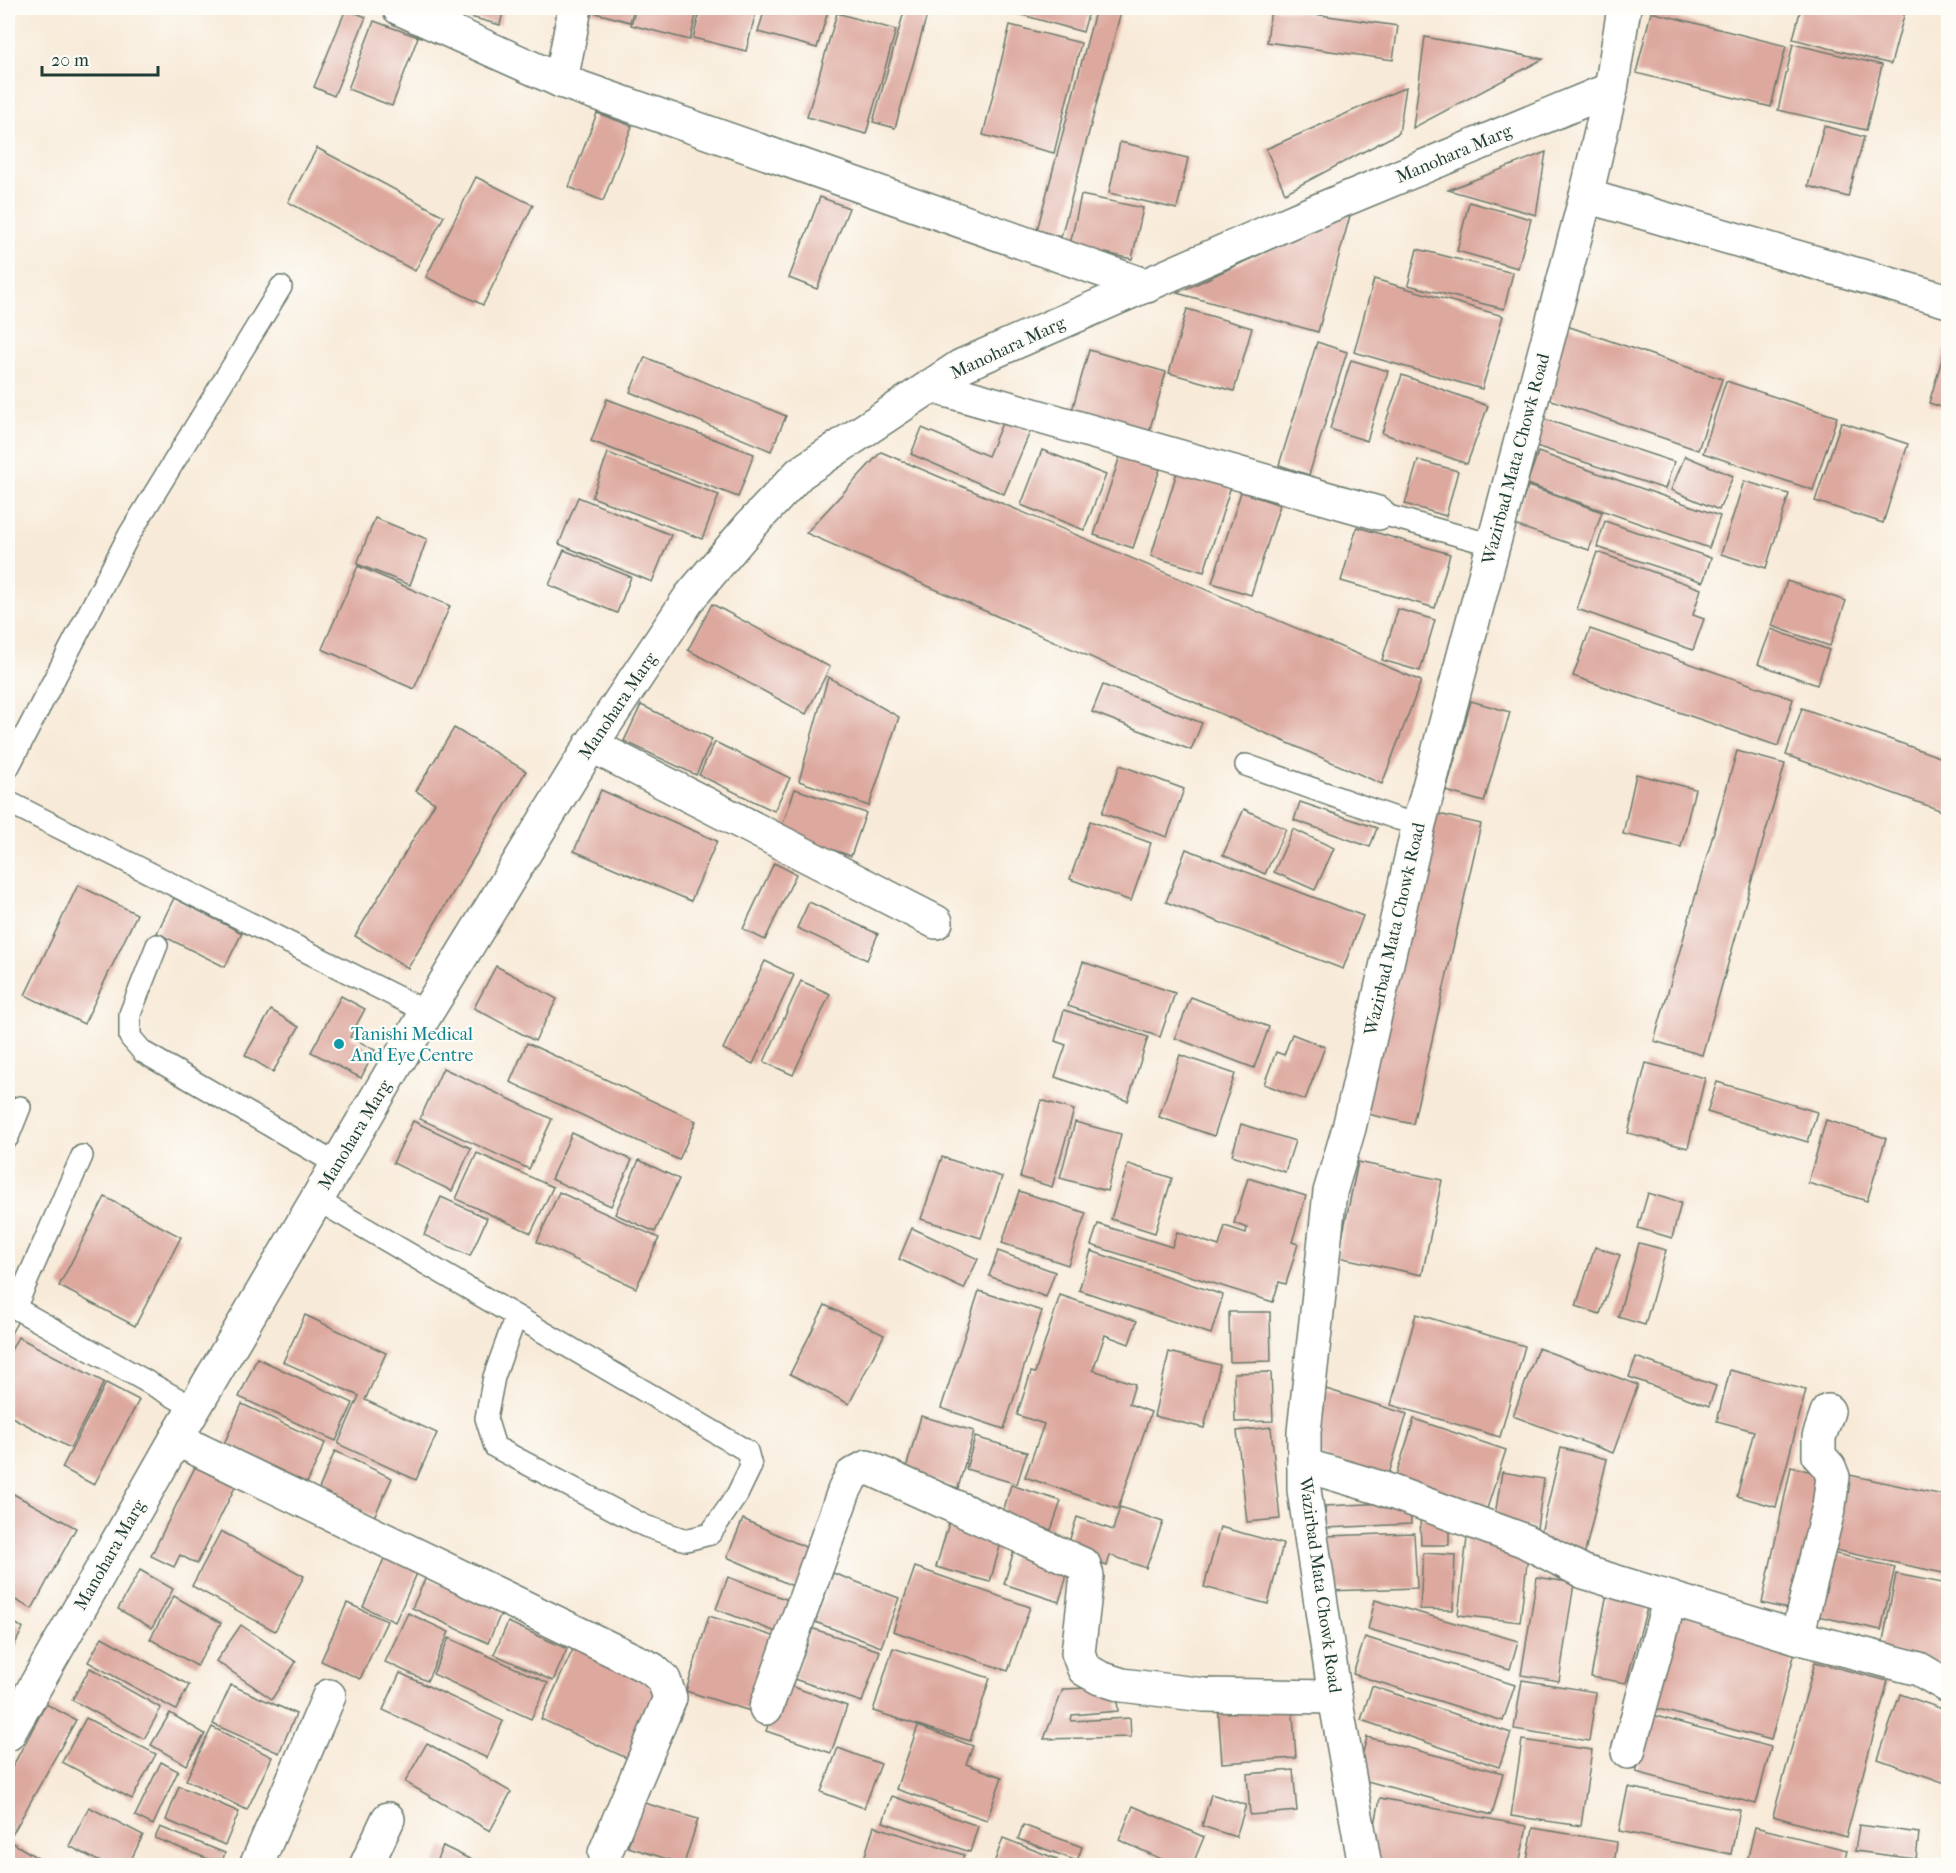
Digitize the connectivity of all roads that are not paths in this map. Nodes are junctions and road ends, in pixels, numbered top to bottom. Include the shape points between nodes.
1 (399, 8) edge
2 (575, 8) edge
3 (1624, 8) edge
4 (561, 81) junction
5 (1611, 89) junction
6 (1586, 196) junction
7 (1147, 286) junction
8 (280, 287) dead end
9 (1948, 301) edge
10 (931, 386) junction
11 (1378, 513) joint
12 (1493, 545) junction
13 (591, 745) junction
14 (1246, 765) dead end
15 (8, 768) edge
16 (8, 802) edge
17 (1419, 824) junction
18 (936, 922) dead end
19 (157, 945) dead end
20 (427, 1012) junction
21 (21, 1107) dead end
22 (8, 1137) edge
23 (82, 1156) dead end
24 (338, 1165) junction
25 (317, 1200) junction
26 (11, 1306) edge
27 (516, 1316) junction
28 (194, 1408) junction
29 (1828, 1411) dead end
30 (176, 1439) junction
31 (1304, 1465) junction
32 (1670, 1598) junction
33 (1797, 1637) junction
34 (1948, 1686) edge
35 (329, 1696) dead end
36 (1335, 1697) junction
37 (766, 1708) dead end
38 (8, 1734) edge
39 (1629, 1752) dead end
40 (388, 1819) dead end
41 (605, 1853) dead end
42 (256, 1866) edge
43 (366, 1866) edge
44 (1365, 1866) edge

1 - 4 street
2 - 4 street
3 - 5 street, Wazirbad Mata Chowk Road
4 - 7 street
5 - 6 street, Wazirbad Mata Chowk Road
5 - 7 street, Manohara Marg
6 - 9 street
6 - 12 street, Wazirbad Mata Chowk Road
7 - 10 street, Manohara Marg via 961,366
8 - 15 lane via 129,535
10 - 11 street
10 - 13 street, Manohara Marg via 800,473 690,597
11 - 12 lane
12 - 17 street, Wazirbad Mata Chowk Road
13 - 18 street
13 - 20 street, Manohara Marg
14 - 17 lane
16 - 20 lane
17 - 31 street, Wazirbad Mata Chowk Road via 1349,1128 1330,1192 1304,1432
19 - 24 lane via 130,1014 130,1037 143,1052
20 - 24 street, Manohara Marg
21 - 22 lane
23 - 26 lane
24 - 25 street, Manohara Marg
25 - 27 lane
25 - 28 street, Manohara Marg
26 - 28 lane
27 - 27 lane via 747,1451 751,1466 710,1534 686,1540 645,1526 495,1447 486,1418 494,1377
28 - 30 street, Manohara Marg
29 - 33 street via 1819,1437 1819,1456 1833,1477
30 - 38 street, Manohara Marg
30 - 41 street via 652,1669 664,1680 670,1698
31 - 32 street via 1381,1488 1522,1540 1584,1572
31 - 36 street, Wazirbad Mata Chowk Road via 1304,1490
32 - 33 street
32 - 39 street
33 - 34 street via 1919,1669
35 - 42 street
36 - 37 street via 1204,1695 1100,1678 1084,1669 1078,1653 1087,1576 1084,1565 867,1467 852,1475 843,1491
36 - 44 street, Wazirbad Mata Chowk Road
40 - 43 street

